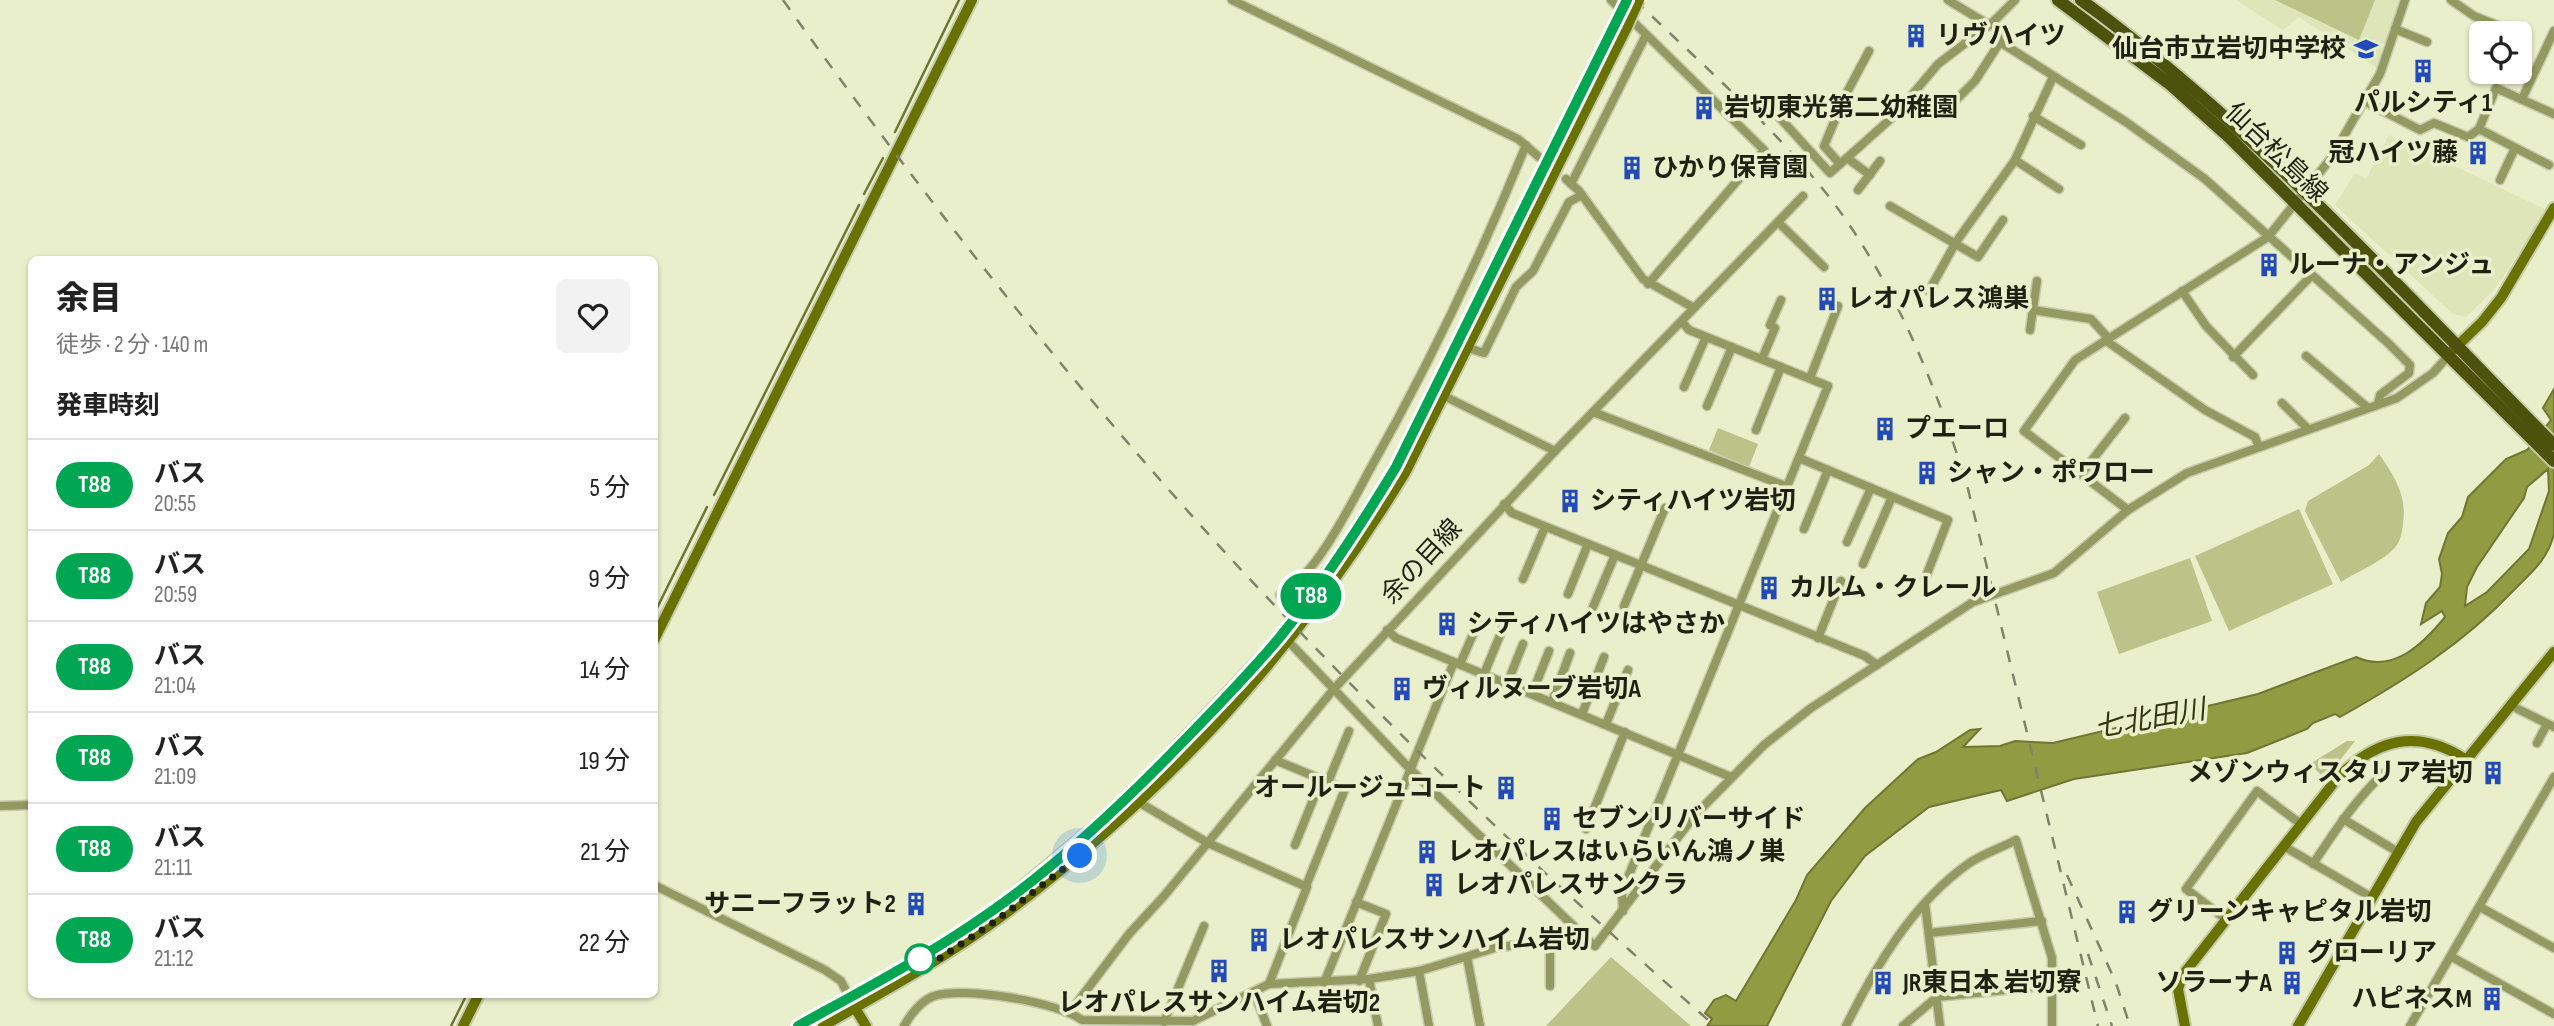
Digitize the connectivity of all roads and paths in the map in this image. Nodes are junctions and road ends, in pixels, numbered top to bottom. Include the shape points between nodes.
1 (972, 0) edge
2 (1231, 0) edge
3 (1611, 0) edge
4 (1627, 0) edge
5 (1639, 0) edge
6 (1948, 0) edge
7 (2015, 0) edge
8 (2058, 0) edge
9 (2081, 0) edge
10 (2405, 0) edge
11 (2451, 0) edge
12 (2486, 21) edge
13 (1622, 24) junction
14 (1991, 24) junction
15 (2395, 29) junction
16 (2554, 31) edge
17 (1646, 35) junction
18 (2000, 42) junction
19 (2427, 42) dead end
20 (1870, 51) dead end
21 (2053, 78) junction
22 (2522, 99) junction
23 (2364, 101) junction
24 (1942, 114) dead end
25 (2554, 114) edge
26 (2033, 116) junction
27 (1780, 118) dead end
28 (2479, 130) junction
29 (1526, 145) junction
30 (2081, 145) dead end
31 (2515, 148) junction
32 (1539, 157) dead end
33 (2015, 160) junction
34 (1844, 161) junction
35 (1880, 161) dead end
36 (2549, 165) dead end
37 (1870, 175) junction
38 (2500, 180) dead end
39 (2058, 189) dead end
40 (1858, 190) dead end
41 (1582, 195) junction
42 (1803, 196) dead end
43 (2300, 198) junction
44 (1890, 206) dead end
45 (2554, 208) edge
46 (2003, 220) dead end
47 (1778, 222) junction
48 (2268, 237) junction
49 (1956, 242) junction
50 (1824, 267) dead end
51 (2311, 276) junction
52 (2037, 281) dead end
53 (1648, 284) junction
54 (1929, 290) dead end
55 (2182, 291) junction
56 (1781, 300) dead end
57 (1838, 306) dead end
58 (1694, 308) junction
59 (2033, 310) junction
60 (1684, 325) junction
61 (2029, 330) dead end
62 (1706, 337) junction
63 (2106, 339) junction
64 (1732, 347) junction
65 (1468, 348) junction
66 (2306, 356) dead end
67 (2457, 356) junction
68 (2233, 357) junction
69 (1762, 359) junction
70 (1781, 367) junction
71 (2253, 375) dead end
72 (1810, 379) junction
73 (1684, 387) dead end
74 (1444, 396) junction
75 (2282, 403) dead end
76 (2378, 404) junction
77 (1707, 406) dead end
78 (2367, 407) junction
79 (1598, 414) junction
80 (2125, 418) dead end
81 (2308, 429) junction
82 (1756, 430) dead end
83 (2554, 445) edge
84 (2259, 447) junction
85 (1555, 451) junction
86 (1799, 458) junction
87 (2554, 461) edge
88 (1828, 470) junction
89 (2082, 473) junction
90 (1787, 486) junction
91 (1871, 488) junction
92 (1892, 497) junction
93 (1508, 508) junction
94 (1665, 508) dead end
95 (2128, 510) junction
96 (1545, 527) junction
97 (1804, 529) dead end
98 (1847, 542) dead end
99 (1588, 544) junction
100 (1615, 555) junction
101 (1863, 564) dead end
102 (1641, 566) junction
103 (1523, 579) dead end
104 (1925, 579) dead end
105 (1841, 581) dead end
106 (1568, 594) dead end
107 (1280, 595) dead end
108 (1593, 607) dead end
109 (1624, 607) dead end
110 (1740, 607) junction
111 (1478, 623) dead end
112 (1503, 628) dead end
113 (658, 632) edge
114 (1391, 633) junction
115 (1818, 638) junction
116 (1289, 642) junction
117 (1523, 644) dead end
118 (1549, 651) dead end
119 (2554, 652) edge
120 (1570, 653) dead end
121 (1604, 657) dead end
122 (1457, 663) junction
123 (1877, 665) junction
124 (1628, 670) dead end
125 (1484, 674) junction
126 (1507, 684) junction
127 (1333, 690) junction
128 (1532, 694) junction
129 (1552, 702) junction
130 (2510, 705) junction
131 (1582, 715) junction
132 (1606, 724) junction
133 (2550, 726) edge
134 (1349, 731) dead end
135 (1625, 732) junction
136 (2537, 743) dead end
137 (1677, 754) junction
138 (2465, 759) junction
139 (1275, 760) junction
140 (1410, 769) junction
141 (2384, 773) dead end
142 (2554, 776) edge
143 (1731, 777) junction
144 (1325, 781) junction
145 (1140, 803) junction
146 (28, 805) edge
147 (0, 806) edge
148 (2343, 819) junction
149 (2302, 825) junction
150 (1586, 828) dead end
151 (1208, 843) junction
152 (1296, 845) dead end
153 (2285, 847) junction
154 (2399, 852) junction
155 (2313, 864) junction
156 (1306, 886) junction
157 (658, 887) edge
158 (2371, 897) junction
159 (1356, 902) junction
160 (1925, 904) junction
161 (2480, 907) junction
162 (1623, 911) junction
163 (2227, 920) junction
164 (2042, 921) junction
165 (1204, 926) dead end
166 (1929, 933) junction
167 (1587, 939) junction
168 (1550, 943) junction
169 (2554, 948) edge
170 (1467, 957) junction
171 (2452, 957) junction
172 (1419, 971) junction
173 (1369, 979) junction
174 (1360, 981) junction
175 (1324, 982) junction
176 (1269, 984) junction
177 (2052, 985) junction
178 (1550, 986) dead end
179 (1254, 992) junction
180 (1937, 997) junction
181 (477, 998) edge
182 (853, 1003) junction
183 (2554, 1014) edge
184 (1076, 1018) edge
185 (1164, 1022) junction
186 (1150, 1024) edge
187 (463, 1026) edge
188 (798, 1026) edge
189 (823, 1026) edge
190 (866, 1026) edge
191 (904, 1026) edge
192 (1267, 1026) edge
193 (1378, 1026) edge
194 (1429, 1026) edge
195 (1480, 1026) edge
196 (1846, 1026) edge
197 (1903, 1026) edge
198 (1940, 1026) edge
199 (2052, 1026) edge
200 (2185, 1026) edge
201 (2298, 1026) edge
202 (2410, 1026) edge

1 - 113 main road
2 - 29 street
3 - 17 street
4 - 13 main road, bridge
5 - 13 main road, bridge
6 - 14 street
7 - 14 street
8 - 43 main road, 仙台松島線 via 2171,85
9 - 43 main road, 仙台松島線 via 2193,88
10 - 15 street
11 - 12 street
13 - 65 main road
13 - 182 main road via 1396,467 1282,635 1128,799 1069,850 992,912
14 - 18 street
14 - 34 street via 1938,64 1896,114
15 - 19 street
15 - 23 street
16 - 22 street
17 - 41 street via 1569,181
17 - 53 street via 1764,150
18 - 21 street
18 - 24 street via 1975,81
20 - 34 street via 1824,146
21 - 26 street
21 - 48 street via 2168,151
22 - 25 street
22 - 28 street via 2496,88
23 - 28 street via 2420,130 2434,123 2468,137
23 - 43 street via 2332,157
26 - 30 street
26 - 33 street
27 - 34 street via 1830,173
28 - 31 street
29 - 32 street
29 - 107 street via 1463,295 1397,422 1348,510 1304,575
31 - 36 street
31 - 38 street
33 - 39 street
33 - 49 street
34 - 37 street
35 - 37 street
37 - 40 street
41 - 53 street
41 - 65 street via 1569,202 1533,271 1516,287 1484,353
42 - 47 street, 余の目線
43 - 48 street
43 - 67 main road, 仙台松島線
44 - 49 street
45 - 67 main road via 2501,298
46 - 49 street via 1978,257
47 - 50 street
47 - 58 street, 余の目線
48 - 51 street
48 - 55 street
49 - 54 street
51 - 68 street
51 - 76 street via 2410,365 2409,373 2379,395
52 - 59 street
53 - 58 street
55 - 63 street
55 - 68 street
56 - 69 street
57 - 72 street
58 - 60 street, 余の目線
59 - 61 street
59 - 63 street via 2091,319
60 - 62 street
60 - 79 street, 余の目線
62 - 64 street
62 - 73 street
63 - 84 street via 2195,404 2255,437
63 - 89 street via 2069,367 2024,431
64 - 69 street
64 - 77 street
65 - 74 main road
66 - 78 street
67 - 76 street via 2413,388
67 - 83 main road
67 - 87 main road
68 - 71 street
69 - 70 street
70 - 72 street
70 - 82 street
72 - 86 street via 1828,386
74 - 85 street
74 - 116 main road via 1370,530
75 - 81 street
76 - 78 street
78 - 81 street
79 - 85 street, 余の目線
79 - 90 street
80 - 89 street
81 - 84 street
84 - 95 street via 2187,473
85 - 93 street, 余の目線
86 - 88 street
86 - 90 street
88 - 91 street
88 - 97 street
89 - 95 street
90 - 110 street
91 - 92 street
91 - 98 street
92 - 101 street
92 - 104 street via 1948,520
93 - 96 street
93 - 114 street, 余の目線
94 - 102 street
95 - 123 street via 2053,573 1973,602
96 - 99 street
96 - 103 street
99 - 100 street
99 - 106 street
100 - 102 street
100 - 108 street
102 - 109 street
102 - 110 street
105 - 115 street
110 - 115 street
110 - 137 street
111 - 122 street
112 - 125 street
114 - 122 street
114 - 127 street, 余の目線
115 - 123 street
116 - 127 street
116 - 145 main road via 1238,703
117 - 126 street
118 - 128 street
119 - 130 main road
120 - 129 street
121 - 131 street
122 - 125 street
122 - 140 street
123 - 143 street via 1811,708
124 - 132 street
125 - 126 street
126 - 128 street
127 - 139 street, 余の目線
127 - 140 street
128 - 129 street
129 - 131 street
130 - 133 street
130 - 138 main road
131 - 132 street
132 - 135 street
133 - 136 street
134 - 144 street
135 - 137 street
135 - 150 street
137 - 143 street
137 - 162 street via 1622,892
138 - 149 main road via 2437,744 2382,744 2339,776
138 - 154 main road
139 - 144 street
139 - 151 street, 余の目線
140 - 159 street
140 - 167 street
141 - 148 street
142 - 161 street
143 - 162 street via 1695,815
144 - 152 street
144 - 156 street via 1345,789
145 - 151 street
145 - 182 main road via 997,920 928,966
146 - 147 street
148 - 154 street
148 - 155 street
149 - 153 main road
149 - 163 street via 2257,791 2186,889
151 - 156 street
151 - 184 street, 余の目線 via 1129,934
153 - 155 street
153 - 163 main road
154 - 158 main road
155 - 158 street
156 - 176 street
157 - 182 street via 825,970 841,981
158 - 201 main road
159 - 174 street via 1386,915
159 - 175 street
160 - 164 street via 1968,863 2017,840
160 - 166 street
160 - 196 street via 1894,941
161 - 169 street
161 - 171 street
162 - 167 street via 1595,946
163 - 200 main road via 2182,975 2178,989
164 - 166 street
164 - 177 street via 2052,958
165 - 185 street
166 - 180 street
167 - 168 street
168 - 170 street via 1497,947
168 - 178 street
170 - 172 street
170 - 195 street
171 - 183 street
171 - 202 street
172 - 173 street
172 - 194 street
173 - 174 street
173 - 193 street
174 - 175 street
175 - 176 street
176 - 179 street
177 - 180 street
177 - 199 street
179 - 185 street via 1207,1017
179 - 192 street
180 - 197 street
180 - 198 street
181 - 187 main road
182 - 188 main road
182 - 189 main road
182 - 190 main road
184 - 186 street
184 - 191 street via 1009,999 946,993 923,1003
185 - 186 street

